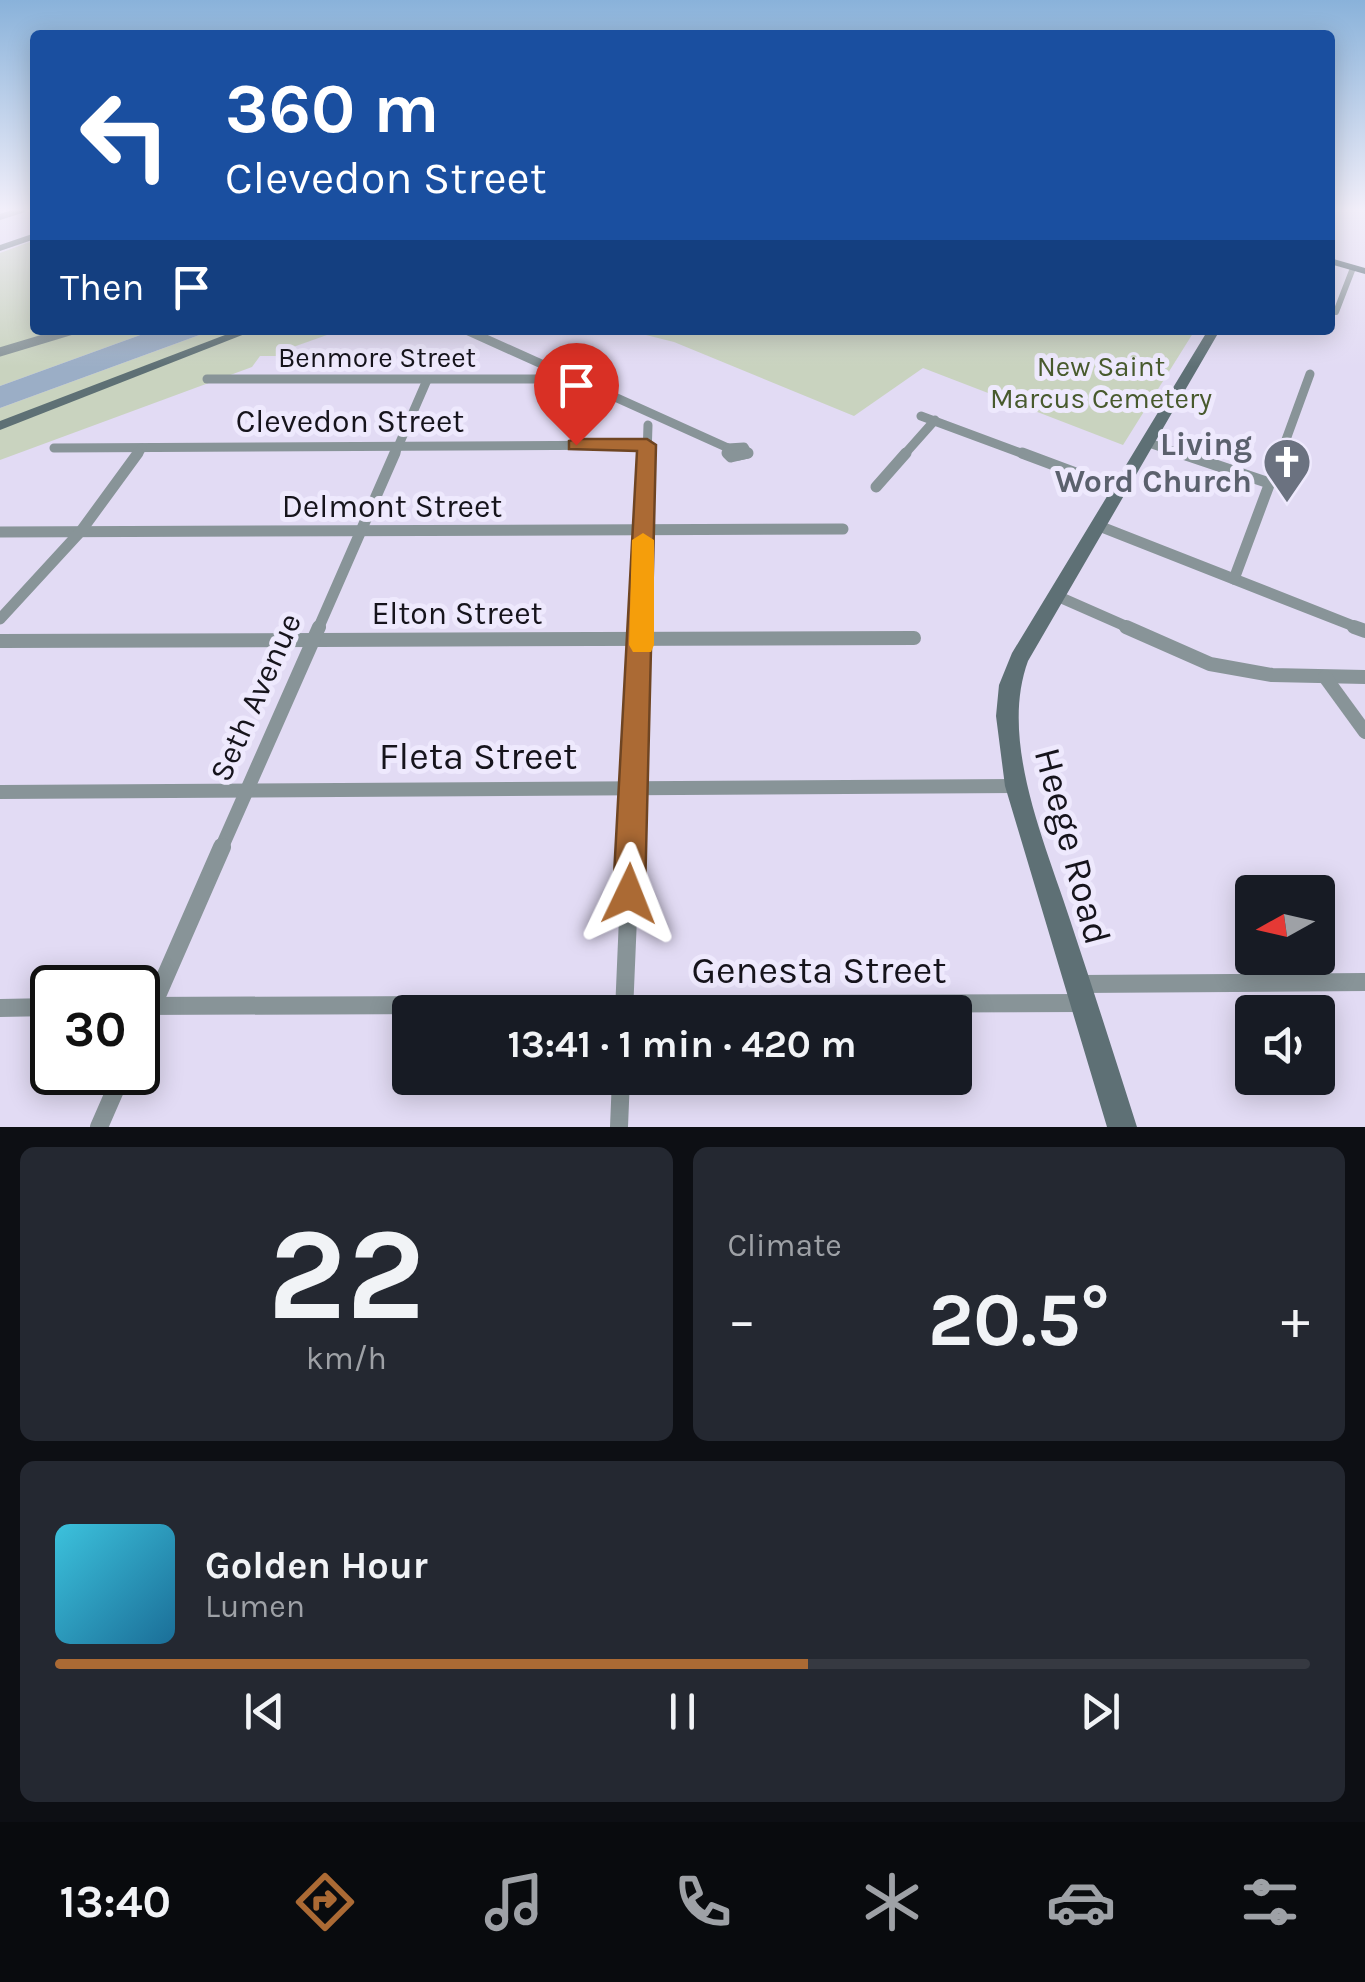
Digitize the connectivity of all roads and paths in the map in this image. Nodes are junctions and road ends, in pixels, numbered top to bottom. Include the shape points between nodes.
1 (1359, 270) edge
2 (1335, 298) edge
3 (1340, 299) junction
4 (1336, 312) dead end
5 (56, 335) edge
6 (236, 335) edge
7 (477, 335) edge
8 (1211, 335) edge
9 (0, 352) edge
10 (1310, 374) dead end
11 (548, 379) dead end
12 (207, 380) dead end
13 (427, 380) junction
14 (922, 416) dead end
15 (936, 420) junction
16 (648, 425) dead end
17 (0, 426) edge
18 (1149, 443) junction
19 (647, 445) junction
20 (398, 446) junction
21 (54, 448) dead end
22 (142, 448) junction
23 (728, 448) dead end
24 (1269, 484) junction
25 (876, 487) dead end
26 (1120, 490) junction
27 (1099, 526) junction
28 (844, 528) dead end
29 (643, 530) junction
30 (80, 531) junction
31 (362, 531) junction
32 (0, 532) edge
33 (1234, 579) junction
34 (1057, 596) junction
35 (0, 619) edge
36 (1365, 632) edge
37 (914, 638) dead end
38 (642, 640) junction
39 (0, 641) edge
40 (313, 641) junction
41 (1325, 677) junction
42 (1365, 677) edge
43 (1365, 732) edge
44 (1016, 786) junction
45 (633, 787) junction
46 (247, 790) junction
47 (0, 792) edge
48 (160, 974) edge
49 (1365, 982) edge
50 (1078, 993) junction
51 (624, 995) edge
52 (972, 996) edge
53 (160, 1006) edge
54 (30, 1007) edge
55 (392, 1007) edge
56 (0, 1008) edge
57 (113, 1095) edge
58 (620, 1095) edge
59 (98, 1127) edge
60 (619, 1127) edge
61 (1122, 1127) edge

1 - 3 street
2 - 3 street
3 - 4 street
5 - 9 street
6 - 17 street
7 - 23 street
8 - 18 street, Heege Road
10 - 24 street
11 - 13 street, Benmore Street
12 - 13 street, Benmore Street
13 - 20 street, Seth Avenue
14 - 15 street
15 - 25 street
15 - 26 street
16 - 19 street
18 - 24 street
18 - 26 street, Heege Road
19 - 20 street, Clevedon Street
19 - 29 street
20 - 22 street, Clevedon Street
20 - 31 street, Seth Avenue
21 - 22 street, Clevedon Street
22 - 30 street
24 - 33 street
26 - 27 street, Heege Road
27 - 33 street
27 - 34 street, Heege Road
28 - 29 street, Delmont Street
29 - 31 street, Delmont Street
29 - 38 street
30 - 31 street, Delmont Street
30 - 32 street, Delmont Street
30 - 35 street
31 - 40 street, Seth Avenue
33 - 36 street
34 - 41 street via 1210,664
34 - 44 street, Heege Road via 1009,684
37 - 38 street, Elton Street
38 - 40 street, Elton Street
38 - 45 street
39 - 40 street, Elton Street
40 - 46 street, Seth Avenue
41 - 42 street
41 - 43 street
44 - 45 street, Fleta Street
44 - 50 street, Heege Road
45 - 46 street, Fleta Street
45 - 51 street
46 - 47 street, Fleta Street
46 - 48 street, Seth Avenue
49 - 50 street, Genesta Street
50 - 52 street, Genesta Street
50 - 61 street, Heege Road
53 - 55 street, Genesta Street
54 - 56 street
57 - 59 street
58 - 60 street

